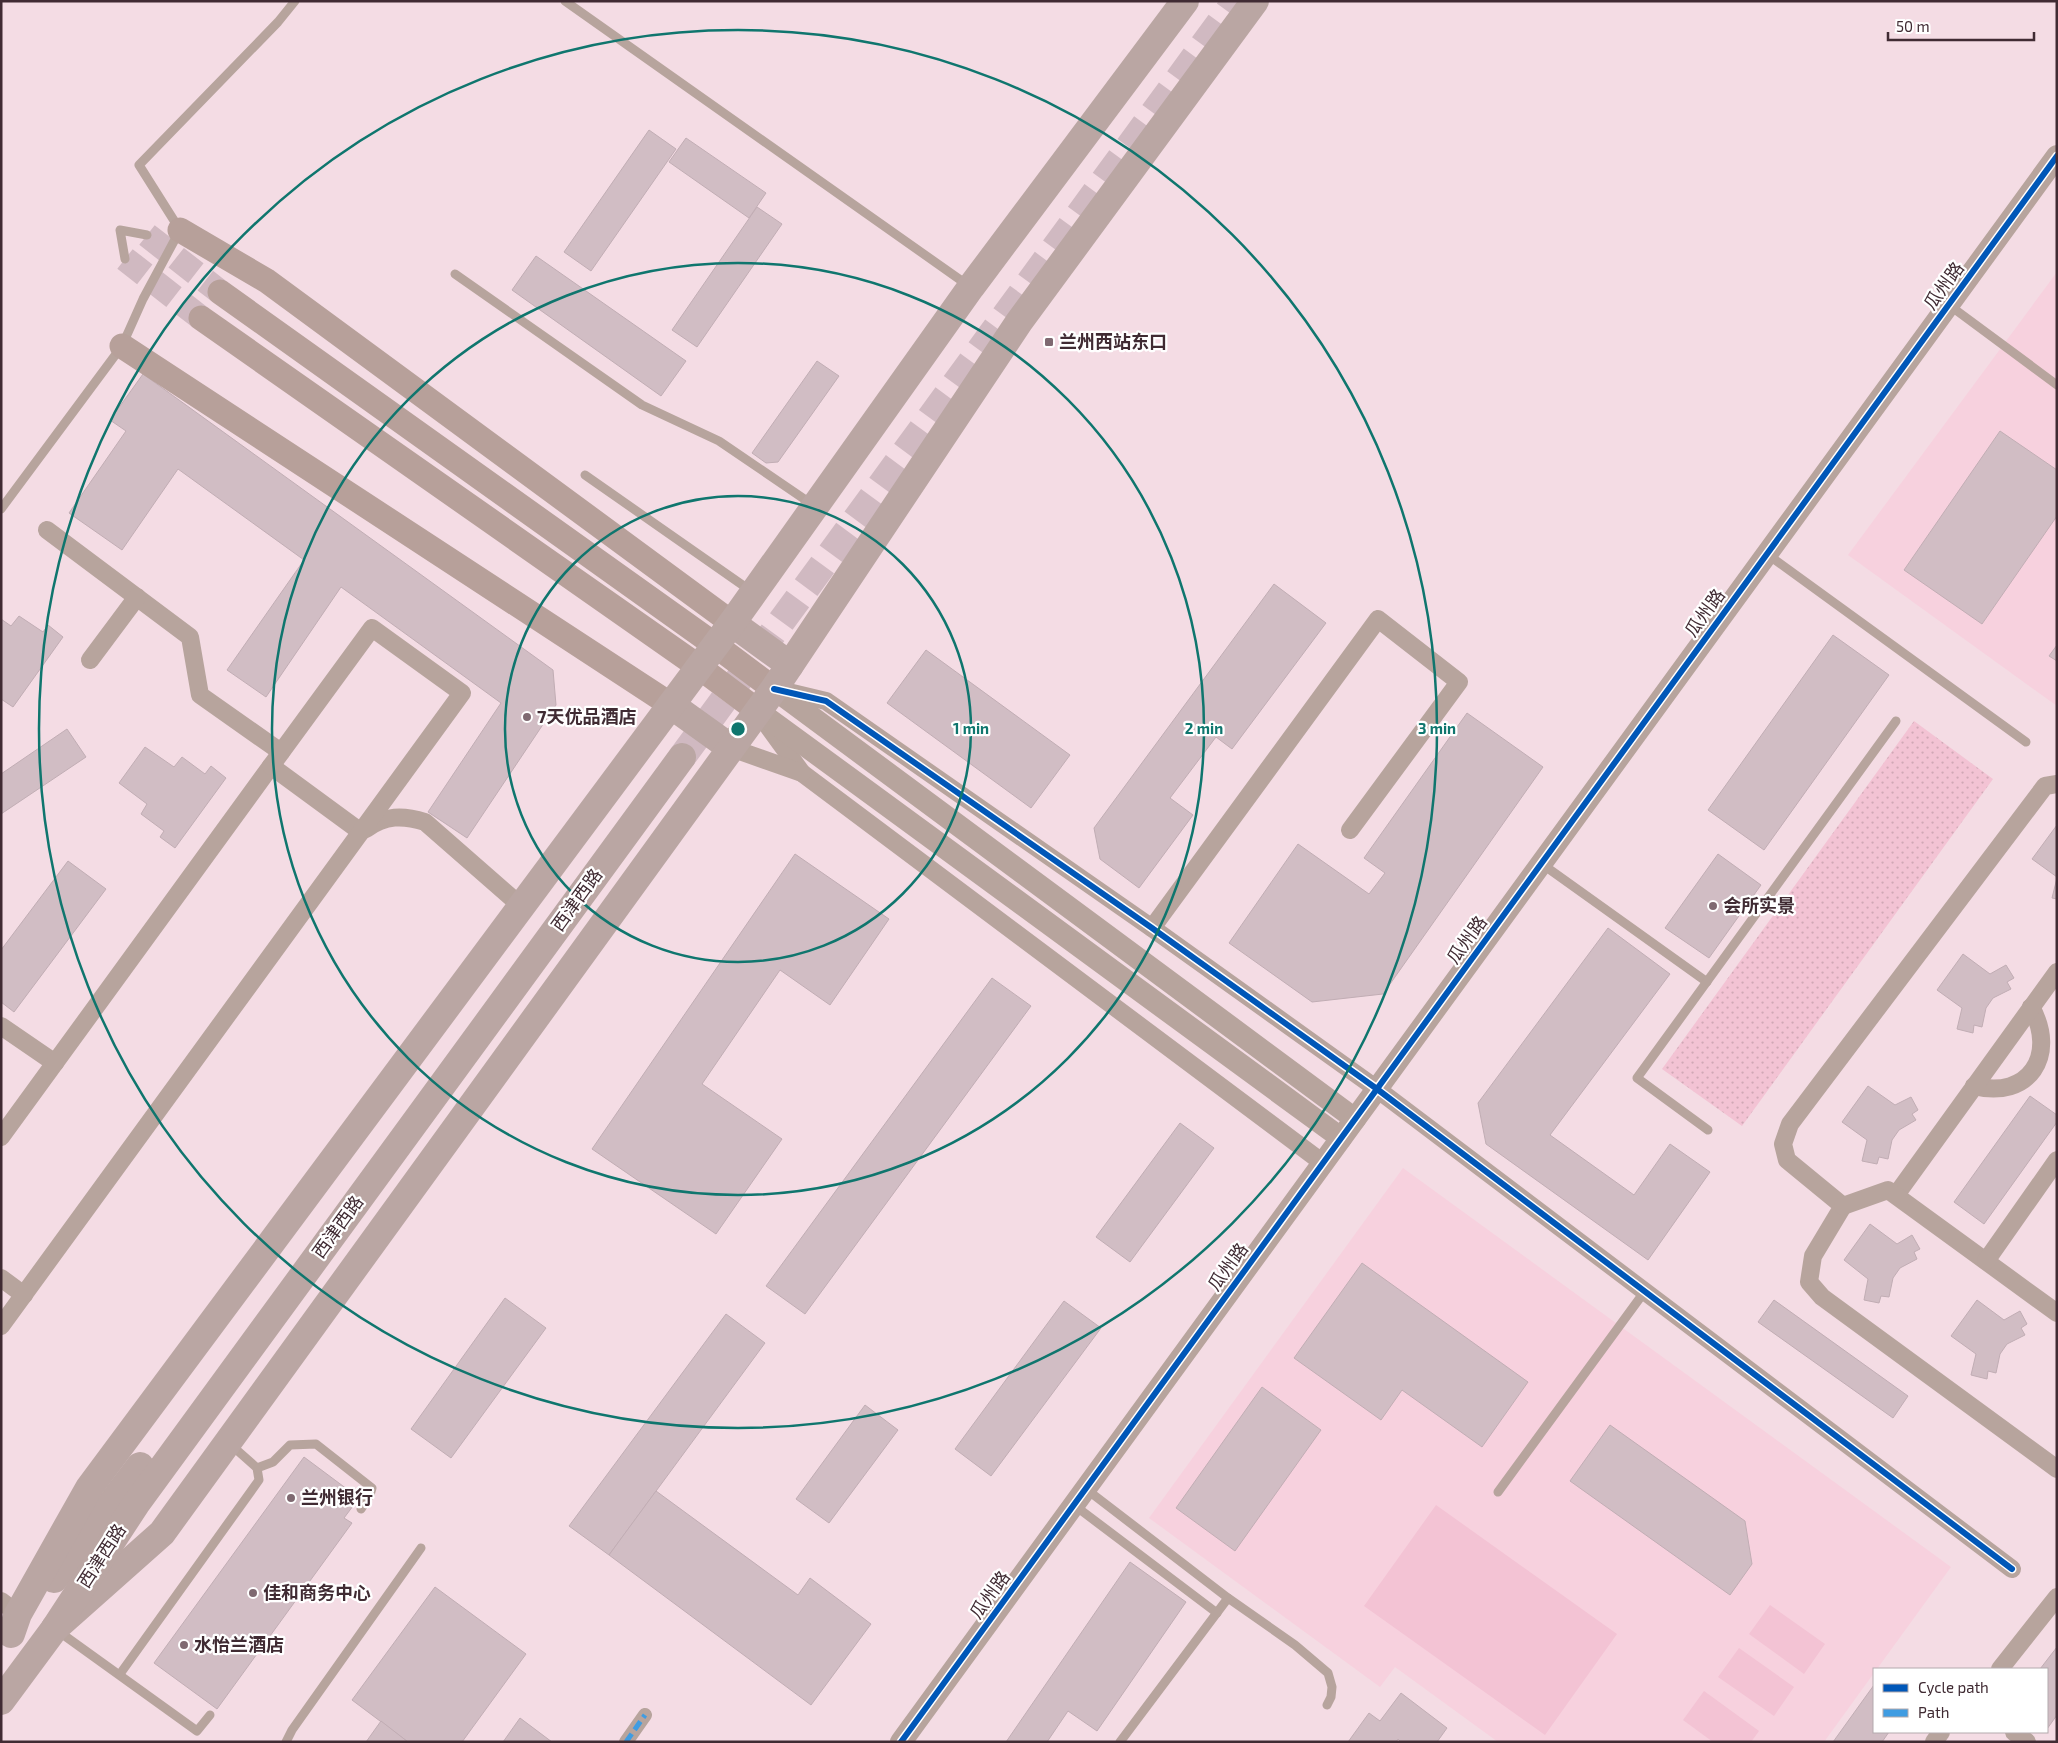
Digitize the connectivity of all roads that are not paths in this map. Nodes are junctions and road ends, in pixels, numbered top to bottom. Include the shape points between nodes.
1 (295, 1) edge
2 (565, 1) edge
3 (1184, 1) edge
4 (1255, 1) edge
5 (2057, 156) edge
6 (180, 230) junction
7 (147, 235) tunnel mouth
8 (126, 259) tunnel mouth
9 (455, 274) dead end
10 (972, 287) junction
11 (220, 292) tunnel mouth
12 (1948, 305) junction
13 (201, 318) tunnel mouth
14 (122, 346) junction
15 (2057, 385) edge
16 (585, 475) dead end
17 (815, 506) junction
18 (1, 509) edge
19 (47, 530) dead end
20 (1767, 554) junction
21 (754, 592) junction
22 (137, 597) junction
23 (732, 623) junction
24 (715, 645) junction
25 (90, 660) dead end
26 (790, 665) junction
27 (699, 667) junction
28 (774, 689) junction
29 (671, 705) junction
30 (758, 711) junction
31 (1896, 721) dead end
32 (2026, 742) dead end
33 (731, 748) junction
34 (276, 759) junction
35 (802, 774) junction
36 (2057, 784) edge
37 (1350, 830) dead end
38 (361, 832) junction
39 (1541, 864) junction
40 (521, 906) junction
41 (1152, 928) junction
42 (2057, 972) edge
43 (1707, 982) junction
44 (2031, 1007) junction
45 (1, 1026) edge
46 (2050, 1056) edge
47 (55, 1063) junction
48 (1974, 1086) junction
49 (1377, 1089) junction
50 (1355, 1119) junction
51 (1708, 1130) dead end
52 (1, 1137) edge
53 (1341, 1138) junction
54 (2057, 1160) edge
55 (1323, 1163) junction
56 (1896, 1195) junction
57 (1843, 1206) junction
58 (1986, 1261) junction
59 (1, 1278) edge
60 (1645, 1291) junction
61 (24, 1294) junction
62 (2057, 1313) edge
63 (1, 1326) edge
64 (228, 1442) junction
65 (257, 1468) junction
66 (2057, 1469) edge
67 (1498, 1492) dead end
68 (1080, 1497) junction
69 (361, 1509) dead end
70 (421, 1548) dead end
71 (2012, 1569) dead end
72 (2057, 1597) edge
73 (1228, 1598) junction
74 (1217, 1614) junction
75 (7, 1625) edge
76 (55, 1628) junction
77 (2001, 1668) edge
78 (120, 1674) junction
79 (1, 1701) edge
80 (1327, 1705) dead end
81 (210, 1715) dead end
82 (645, 1715) dead end
83 (2015, 1733) edge
84 (286, 1742) edge
85 (626, 1742) edge
86 (901, 1742) edge
87 (1120, 1742) edge
88 (2027, 1742) edge

1 - 6 lane via 139,165
2 - 10 lane
3 - 10 main road
4 - 26 main road via 1019,322
5 - 12 street, 瓜州路
6 - 14 lane
6 - 23 main road via 267,281
7 - 8 lane via 120,230
9 - 17 lane via 642,405 718,440
10 - 17 main road
11 - 24 main road
12 - 15 lane
12 - 20 street, 瓜州路
13 - 27 main road
14 - 18 lane
14 - 29 main road
16 - 21 lane
17 - 21 main road
19 - 22 street
20 - 32 lane
20 - 39 street, 瓜州路
21 - 23 main road
22 - 25 street
22 - 34 street via 190,637 200,695
23 - 24 main road
23 - 26 main road
24 - 27 main road
24 - 28 main road
26 - 28 main road
27 - 29 main road
27 - 30 main road
28 - 30 main road
28 - 41 street via 826,701
28 - 50 street
29 - 33 main road
29 - 40 main road
30 - 33 main road
30 - 35 street
30 - 53 street
31 - 43 lane
33 - 35 street
33 - 64 main road
34 - 38 street
34 - 38 street via 372,628 462,694
34 - 47 street
35 - 55 street
36 - 57 street via 2045,786 1790,1124 1783,1144 1787,1160
37 - 41 street via 1459,682 1378,619
38 - 40 street via 375,822 391,817 408,816 425,822
38 - 61 street
39 - 43 lane
39 - 49 street, 瓜州路
40 - 75 main road via 89,1488
41 - 49 street
42 - 44 street
43 - 51 lane via 1637,1078
44 - 46 street via 2040,1022
44 - 48 street
45 - 47 street
46 - 48 street via 2023,1082 2007,1089
47 - 52 street
48 - 56 street
49 - 50 street, 瓜州路
49 - 60 street
50 - 53 street, 瓜州路
53 - 55 street, 瓜州路
54 - 58 street
55 - 68 street, 瓜州路
56 - 57 street via 1888,1190
56 - 58 street
57 - 66 street via 1813,1256 1809,1282 1822,1297
58 - 62 street
59 - 61 street
60 - 67 lane
60 - 71 street
61 - 63 street
64 - 65 lane
64 - 76 main road via 162,1533
65 - 69 lane via 273,1462 290,1445 316,1444 372,1488
65 - 78 lane via 259,1480
68 - 73 lane
68 - 74 lane
68 - 86 street, 瓜州路
70 - 84 lane
72 - 77 street
73 - 74 lane
73 - 80 lane via 1295,1644 1328,1673 1332,1687
74 - 87 lane
75 - 76 main road, 西津西路 via 123,1489 675,753 136,1504
76 - 78 lane
76 - 79 main road, 西津西路
78 - 81 lane via 196,1731
82 - 85 street
83 - 88 street

